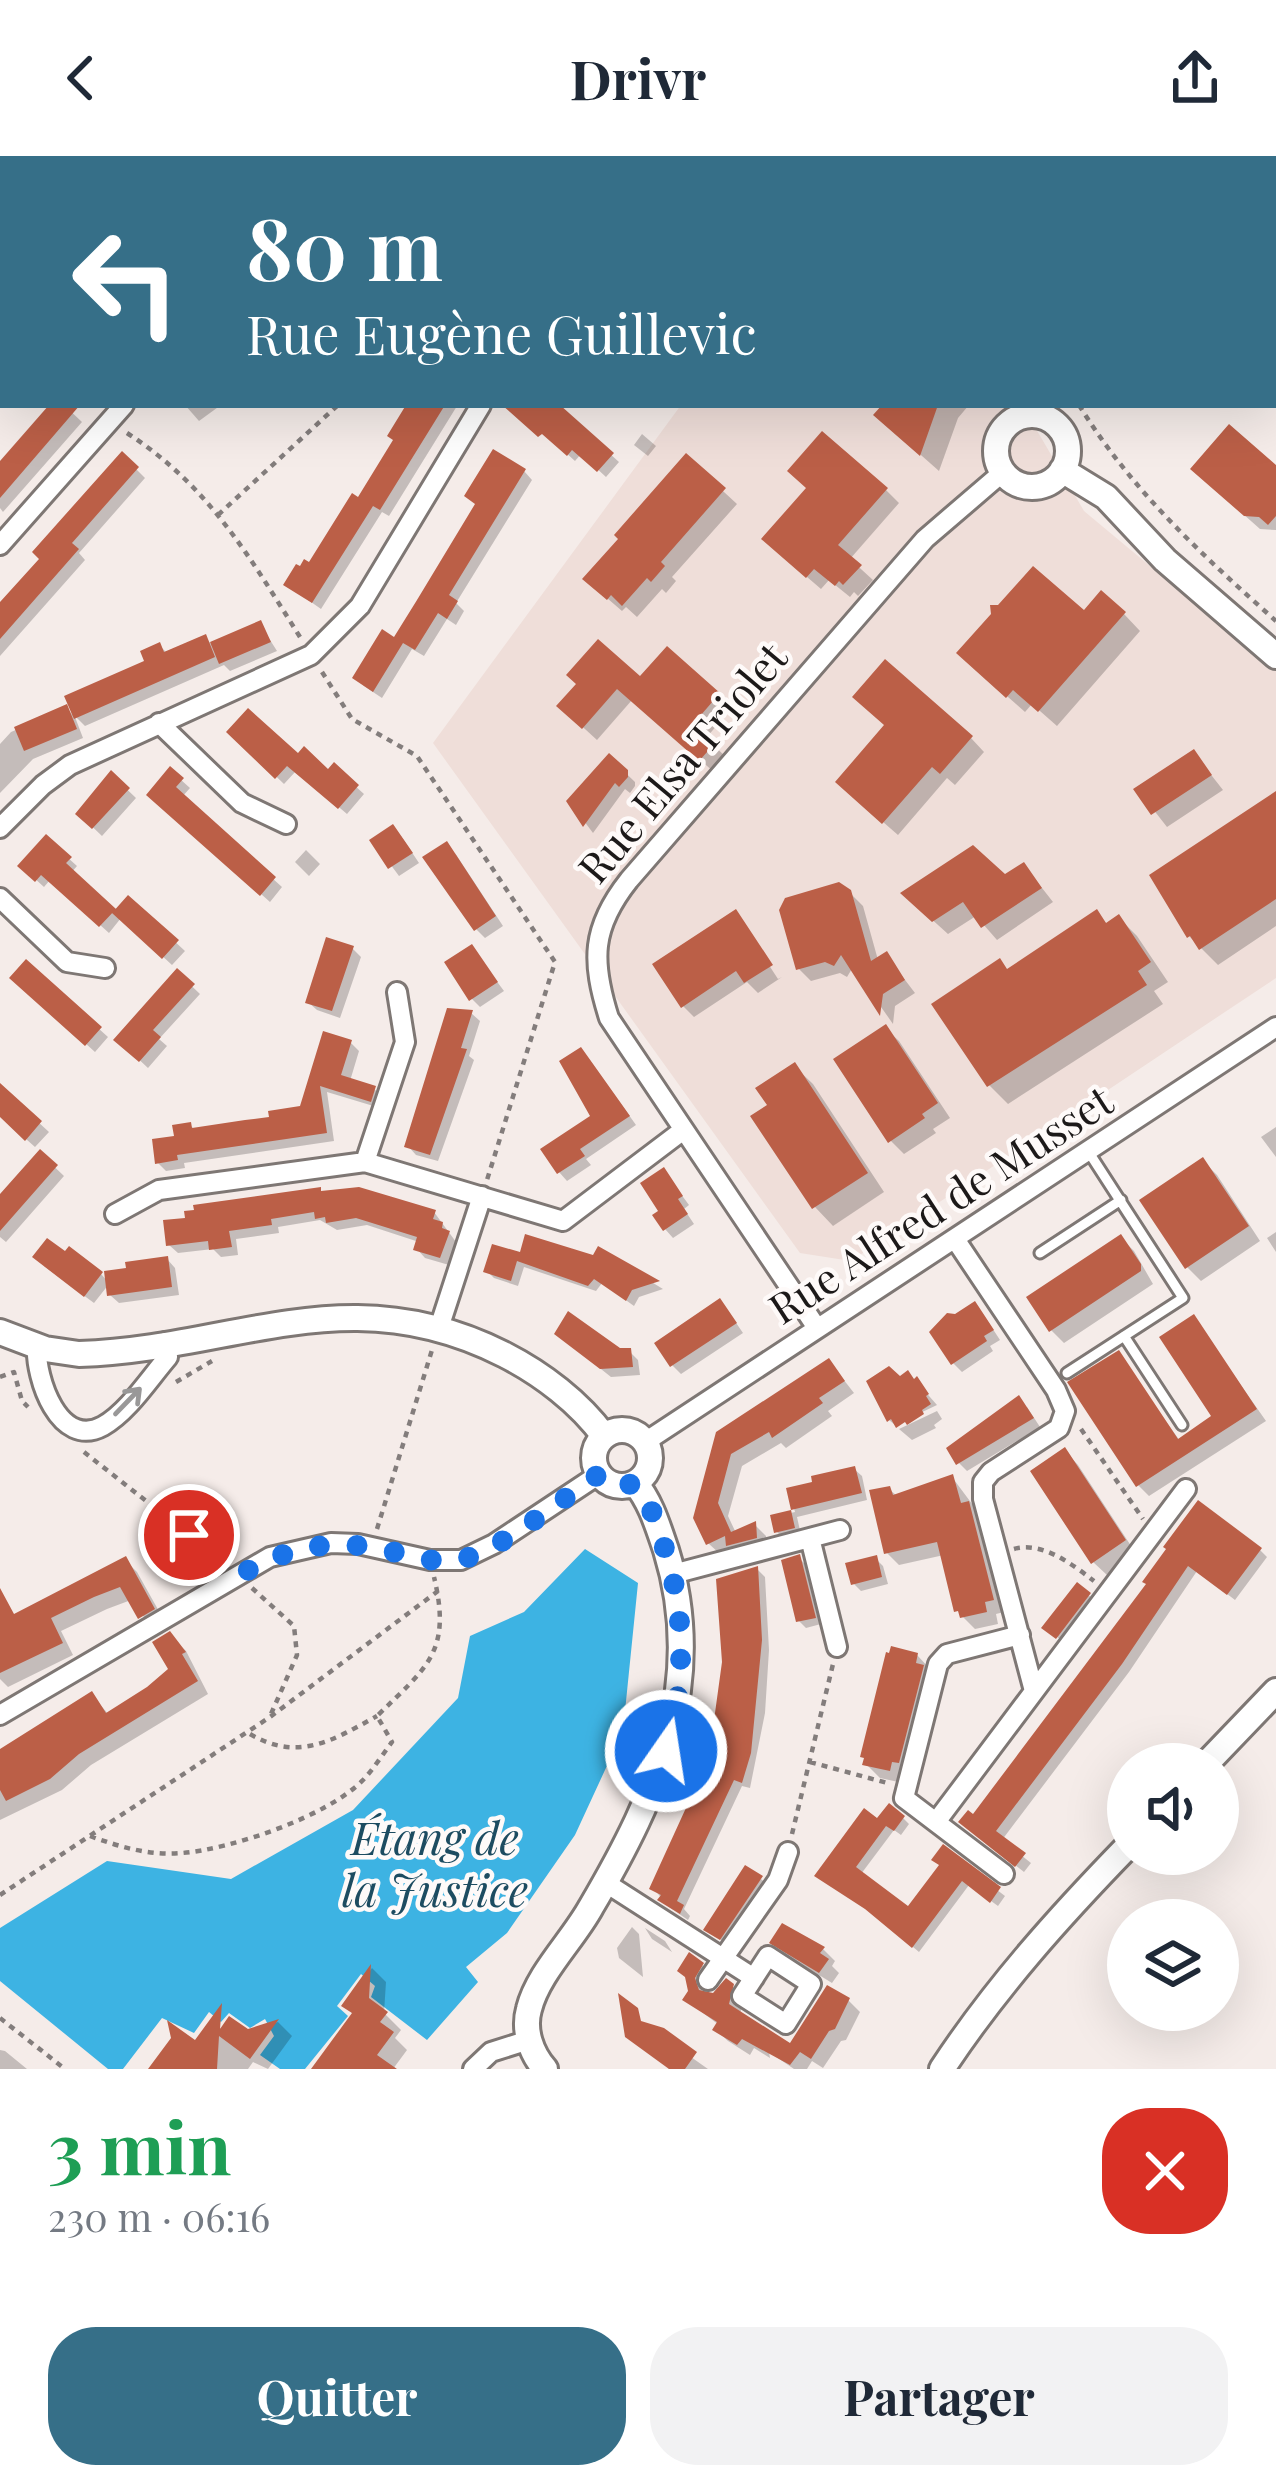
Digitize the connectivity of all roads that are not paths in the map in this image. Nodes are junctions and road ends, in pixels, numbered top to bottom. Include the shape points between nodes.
1 (121, 408) edge
2 (480, 408) edge
3 (1027, 410) edge
4 (1062, 470) junction
5 (1003, 472) junction
6 (0, 545) edge
7 (1276, 656) edge
8 (159, 723) junction
9 (286, 824) dead end
10 (0, 829) edge
11 (0, 898) edge
12 (105, 968) dead end
13 (397, 992) dead end
14 (1276, 1027) edge
15 (682, 1131) junction
16 (1088, 1151) junction
17 (365, 1162) junction
18 (482, 1196) junction
19 (1120, 1200) junction
20 (116, 1214) dead end
21 (955, 1239) junction
22 (1040, 1253) dead end
23 (439, 1328) junction
24 (818, 1328) junction
25 (0, 1332) edge
26 (1124, 1336) junction
27 (166, 1342) junction
28 (37, 1347) junction
29 (1067, 1373) dead end
30 (1182, 1425) dead end
31 (604, 1436) junction
32 (645, 1442) junction
33 (598, 1475) junction
34 (635, 1484) junction
35 (1186, 1489) dead end
36 (840, 1530) dead end
37 (809, 1538) junction
38 (673, 1574) junction
39 (1020, 1635) junction
40 (837, 1647) road end
41 (1034, 1691) junction
42 (1276, 1691) edge
43 (0, 1715) edge
44 (1226, 1743) edge
45 (936, 1822) junction
46 (788, 1852) road end
47 (1107, 1868) edge
48 (1004, 1874) dead end
49 (606, 1882) junction
50 (723, 1959) junction
51 (754, 1978) dead end
52 (708, 1980) dead end
53 (529, 2040) junction
54 (473, 2069) edge
55 (545, 2069) edge
56 (942, 2069) edge

1 - 6 street
2 - 8 street via 360,606 311,655
3 - 4 street via 1059,427 1068,448
3 - 5 street via 999,436
4 - 5 street via 1033,487
4 - 7 street via 1106,497
5 - 15 street, Rue Elsa Triolet via 926,539 607,908 596,954 609,1018
8 - 9 street via 242,802
8 - 10 street via 70,765
11 - 12 street via 67,962
13 - 17 street via 405,1042
14 - 16 street, Rue Alfred de Musset
15 - 18 street via 563,1221
15 - 24 street, Rue Elsa Triolet
16 - 19 lane
16 - 21 street, Rue Alfred de Musset
17 - 18 street
17 - 20 street via 159,1190
18 - 23 street
19 - 22 lane
19 - 26 lane via 1183,1298
21 - 24 street, Rue Alfred de Musset
21 - 39 street via 1065,1412 1059,1428 983,1482
23 - 27 street via 339,1316
23 - 31 street via 553,1384
24 - 32 street, Rue Alfred de Musset
25 - 28 street
26 - 29 lane
26 - 30 lane
27 - 28 street via 102,1353
28 -> 27 street via 48,1404 88,1430 102,1427 168,1358
31 - 32 street via 630,1431
31 - 33 street via 593,1459
32 - 34 street via 648,1469
33 - 34 street via 611,1485
33 - 43 street via 461,1560 331,1543 270,1557
34 - 38 street
35 - 41 street
36 - 37 street
37 - 38 street
37 - 40 street
38 - 49 street via 682,1635 673,1727
39 - 41 street
39 - 45 street via 947,1654 938,1664 904,1798
41 - 45 street
42 - 44 street
45 - 48 street
46 - 50 street
47 - 56 street via 1046,1931
49 - 50 street
49 - 53 street via 536,1992
50 - 51 street
50 - 52 street
53 - 54 street
53 - 55 street

